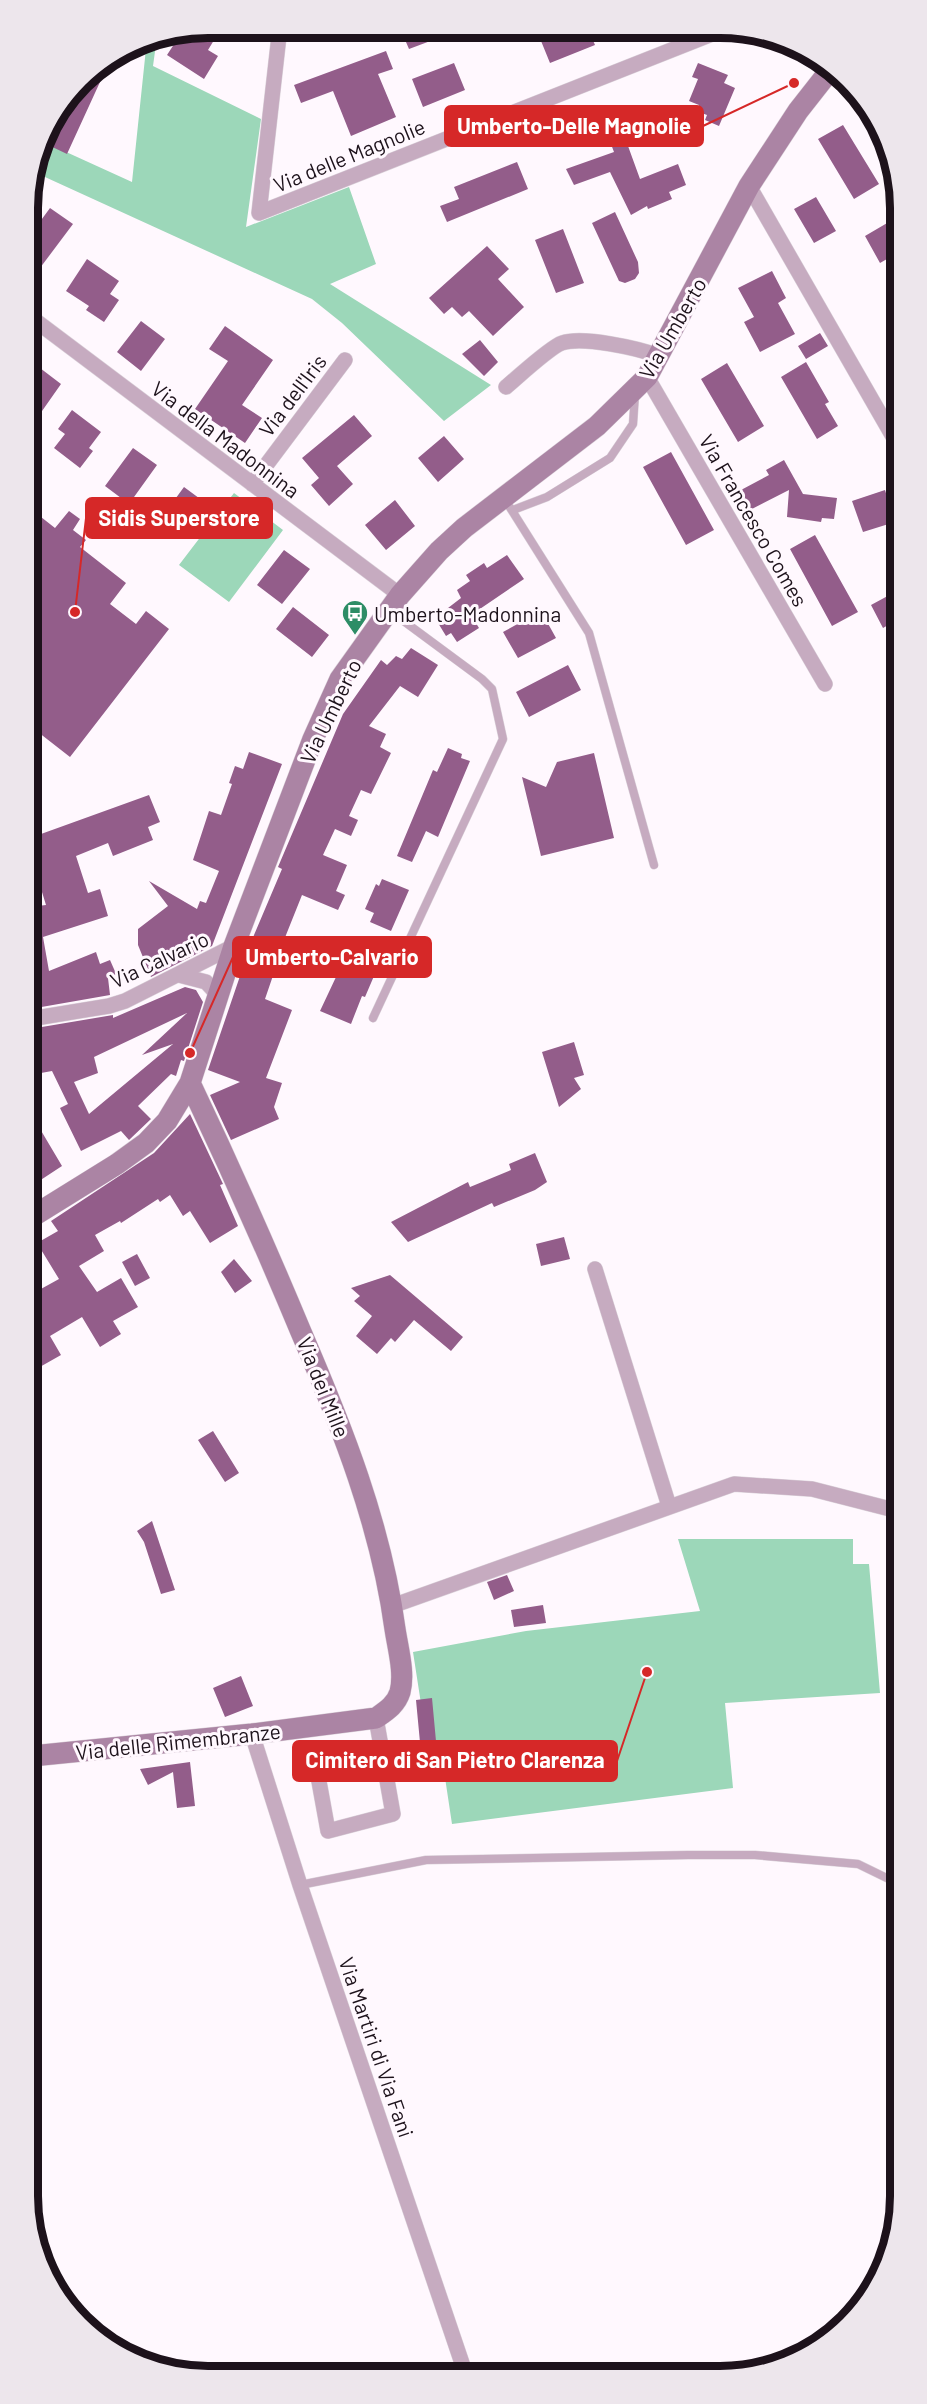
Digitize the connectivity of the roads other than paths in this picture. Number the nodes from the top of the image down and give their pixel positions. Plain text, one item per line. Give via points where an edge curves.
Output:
1 (279, 38) edge
2 (702, 38) edge
3 (826, 75) edge
4 (749, 186) junction
5 (38, 329) edge
6 (659, 356) junction
7 (345, 360) dead end
8 (641, 384) junction
9 (506, 387) dead end
10 (890, 431) edge
11 (252, 484) junction
12 (508, 503) junction
13 (394, 603) junction
14 (825, 684) dead end
15 (654, 865) dead end
16 (234, 946) junction
17 (179, 975) junction
18 (219, 995) junction
19 (38, 1018) edge
20 (373, 1018) dead end
21 (190, 1083) junction
22 (38, 1213) edge
23 (596, 1269) dead end
24 (669, 1506) junction
25 (889, 1509) edge
26 (392, 1606) junction
27 (384, 1712) junction
28 (252, 1734) junction
29 (38, 1755) edge
30 (384, 1761) junction
31 (889, 1879) edge
32 (300, 1885) junction
33 (463, 2366) edge

1 - 2 street, Via delle Magnolie via 259,213
3 - 4 main road, Via Umberto
4 - 6 main road, Via Umberto
4 - 10 street
5 - 11 street, Via della Madonnina
6 - 8 main road, Via Umberto
6 - 9 street via 599,342 561,343
7 - 11 street, Via dell'Iris
8 - 12 main road, Via Umberto
8 - 12 lane via 633,424 610,458 547,497
8 - 14 street, Via Francesco Comes
11 - 13 street, Via della Madonnina
12 - 13 main road, Via Umberto via 439,551
12 - 15 lane via 590,633
13 - 16 main road, Via Umberto via 340,679
13 - 20 lane via 492,689 503,739
16 - 17 street, Via Calvario
16 - 18 main road, Via Umberto
17 - 18 street via 206,982
17 - 19 street, Via Calvario via 110,1006
18 - 21 main road, Via Umberto
21 - 22 main road, Via Umberto via 167,1121 146,1143
21 - 26 main road, Via dei Mille via 325,1387 374,1525
23 - 24 street
24 - 25 street via 734,1484 812,1489
24 - 26 street
26 - 27 main road, Via dei Mille via 402,1678 399,1694
27 - 28 main road, Via delle Rimembranze
27 - 30 street
28 - 29 main road, Via delle Rimembranze
28 - 32 street, Via Martiri di Via Fani
30 - 30 street via 393,1814 328,1831 318,1776
31 - 32 lane via 858,1864 755,1855 688,1855 426,1860
32 - 33 street, Via Martiri di Via Fani

